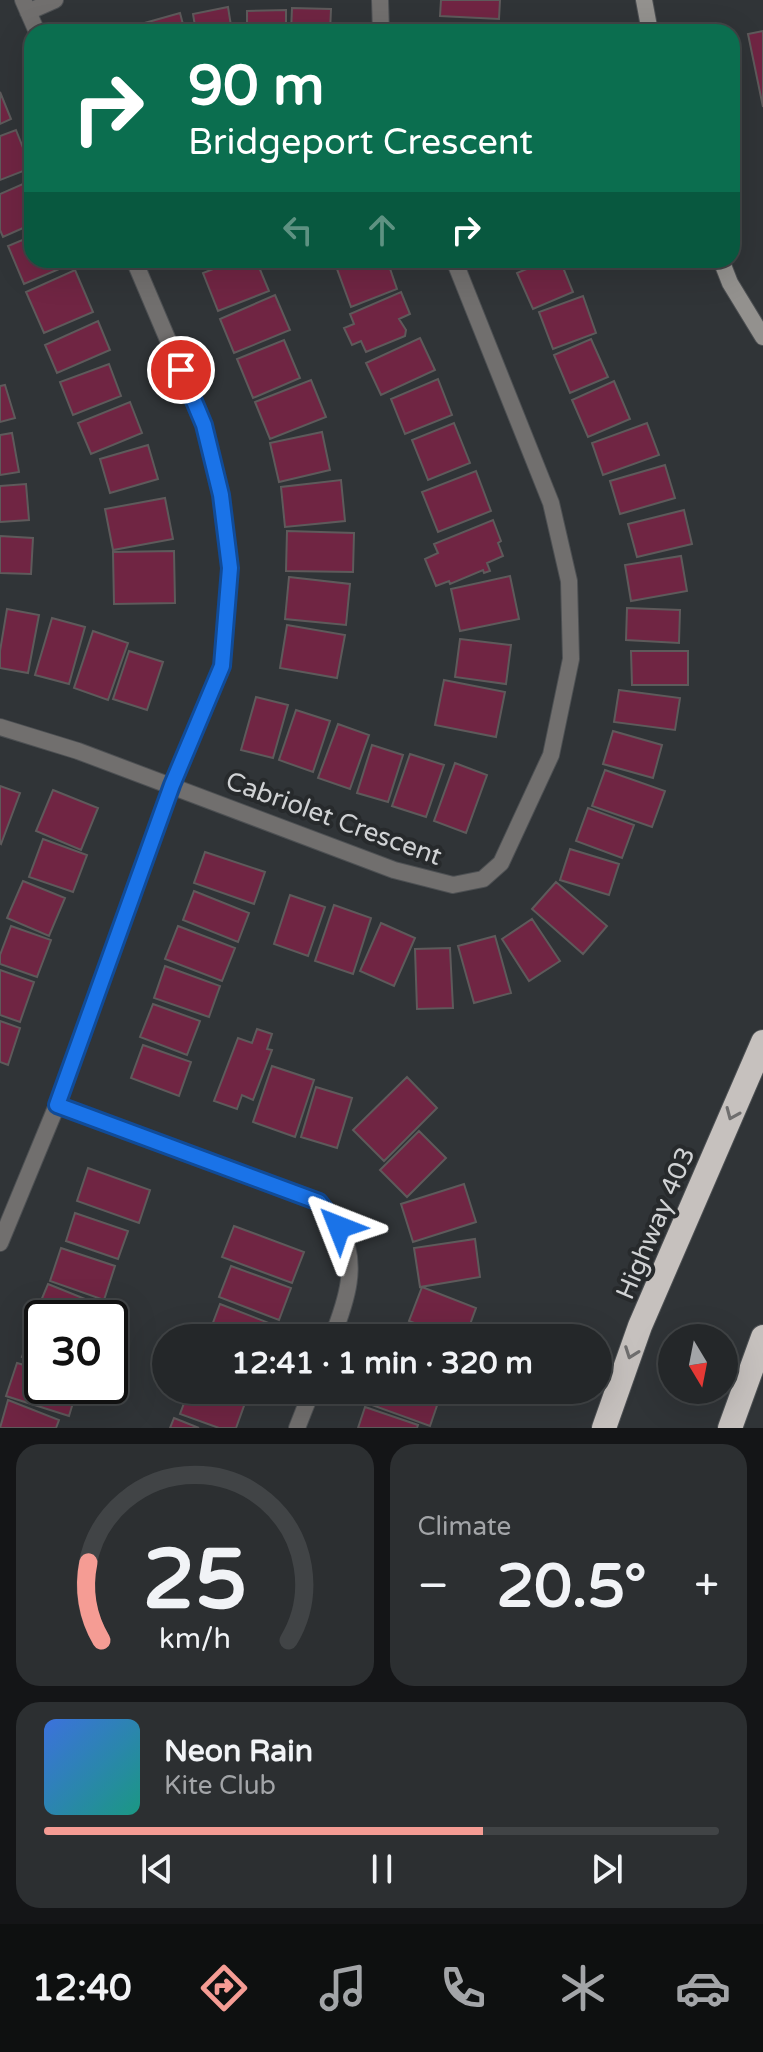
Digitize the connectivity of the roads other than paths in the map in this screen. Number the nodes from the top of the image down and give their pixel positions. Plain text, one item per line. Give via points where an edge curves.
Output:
1 (55, 0) edge
2 (380, 0) edge
3 (644, 0) edge
4 (26, 6) edge
5 (381, 24) edge
6 (648, 24) edge
7 (137, 268) edge
8 (457, 268) edge
9 (724, 268) edge
10 (763, 337) edge
11 (0, 727) edge
12 (172, 785) junction
13 (763, 1042) edge
14 (57, 1105) junction
15 (0, 1243) edge
16 (338, 1324) edge
17 (763, 1337) edge
18 (306, 1404) edge
19 (297, 1428) edge
20 (604, 1428) edge
21 (730, 1428) edge

1 - 4 street
2 - 5 street
3 - 6 main road
7 - 12 street via 204,425 221,495 230,568 222,666
8 - 12 street, Cabriolet Crescent via 551,503 569,581 571,659 551,755 501,863 483,879 453,885 394,870
9 - 10 main road
11 - 12 street, Cabriolet Crescent
12 - 14 street
13 -> 20 highway, Highway 403 via 640,1326
14 - 15 street
14 - 16 street via 319,1202 339,1227 350,1256 348,1299
17 - 21 highway
18 - 19 street

